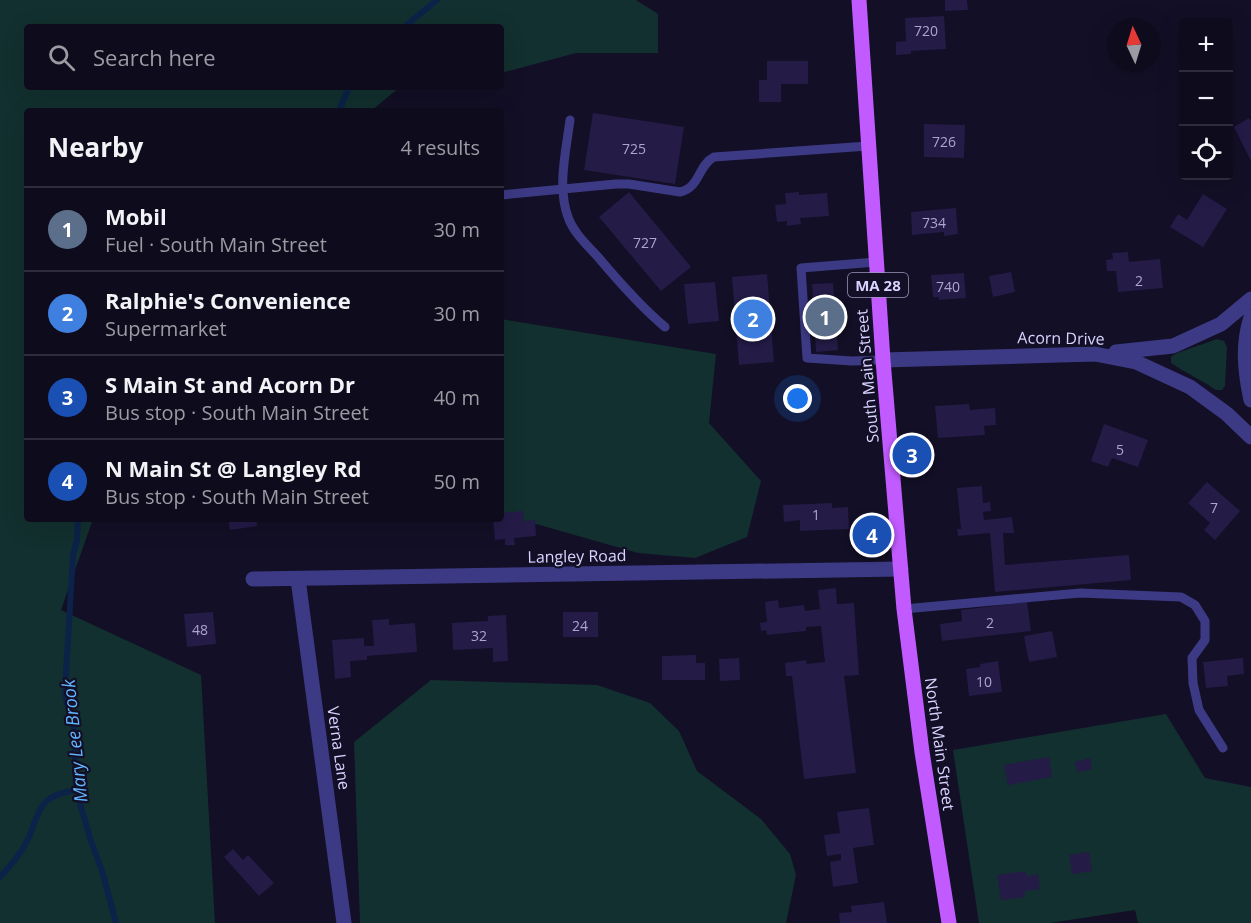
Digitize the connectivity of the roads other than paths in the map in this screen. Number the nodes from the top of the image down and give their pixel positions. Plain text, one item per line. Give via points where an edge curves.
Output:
1 (859, 0) edge
2 (570, 120) dead end
3 (868, 146) junction
4 (564, 189) junction
5 (504, 195) edge
6 (876, 262) junction
7 (1251, 299) edge
8 (1251, 317) edge
9 (665, 327) dead end
10 (1095, 354) junction
11 (883, 360) junction
12 (1251, 400) edge
13 (1251, 437) edge
14 (901, 569) junction
15 (253, 579) dead end
16 (298, 579) junction
17 (904, 609) junction
18 (1222, 748) dead end
19 (344, 923) edge
20 (949, 923) edge

1 - 3 main road, South Main Street / MA 28
2 - 4 lane
3 - 4 lane via 714,157 706,161 694,184 680,192 629,184
3 - 6 main road, South Main Street / MA 28
4 - 5 lane
4 - 9 lane via 568,219 578,234 642,308
6 - 11 main road, South Main Street / MA 28
6 - 11 lane via 801,268 807,358
7 - 10 street via 1221,324 1173,346
8 - 12 street via 1246,331 1244,370
10 - 11 street, Acorn Drive
10 - 13 street, Acorn Drive via 1136,362 1190,387
11 - 14 main road, South Main Street / MA 28
14 - 16 street, Langley Road
14 - 17 main road, North Main Street / MA 28
15 - 16 street, Langley Road
16 - 19 street, Verna Lane
17 - 18 lane via 1080,593 1181,597 1195,604 1205,621 1206,640 1192,658 1193,683 1199,710
17 - 20 main road, North Main Street / MA 28

